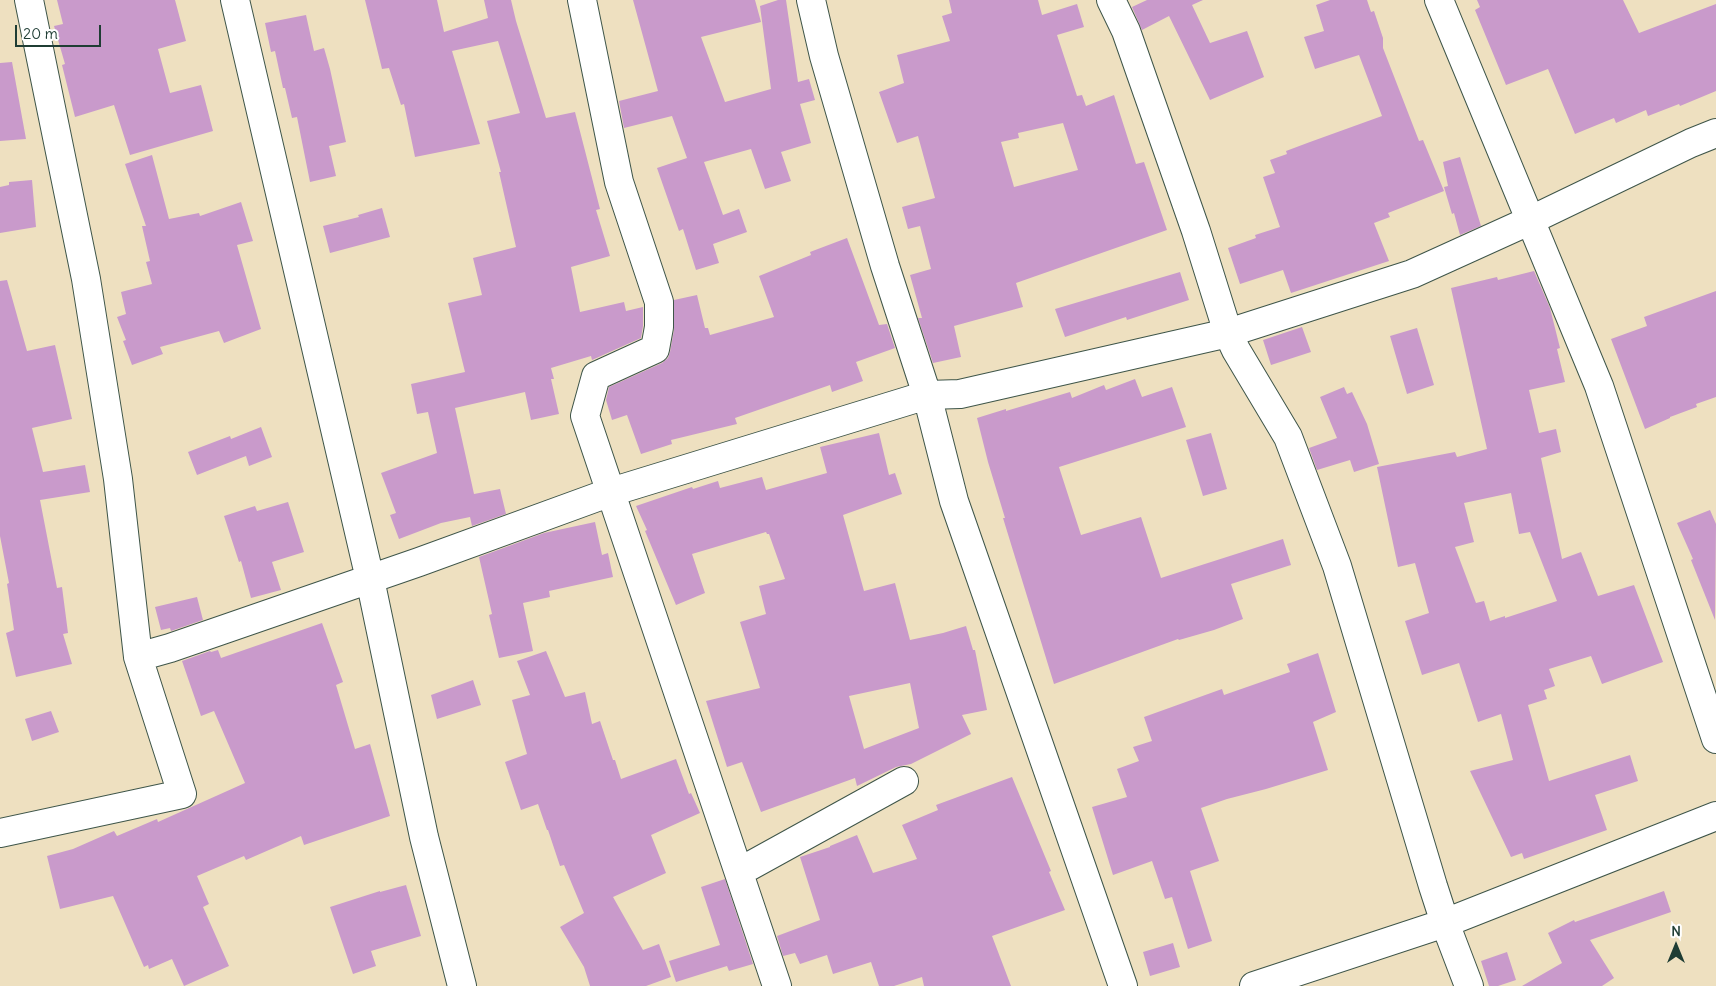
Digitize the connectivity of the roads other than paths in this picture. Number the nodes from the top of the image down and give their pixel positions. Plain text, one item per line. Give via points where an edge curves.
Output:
1 (29, 0) edge
2 (235, 0) edge
3 (582, 0) edge
4 (811, 0) edge
5 (1111, 0) edge
6 (1439, 0) edge
7 (1716, 133) edge
8 (1531, 220) junction
9 (1228, 333) junction
10 (927, 394) junction
11 (611, 492) junction
12 (370, 579) junction
13 (138, 657) junction
14 (1716, 739) edge
15 (904, 781) dead end
16 (1716, 816) edge
17 (0, 833) edge
18 (739, 872) junction
19 (1445, 923) junction
20 (462, 986) edge
21 (777, 986) edge
22 (1123, 986) edge
23 (1254, 986) edge
24 (1469, 986) edge

1 - 13 street via 86,280 118,480
2 - 12 street
3 - 11 street via 618,182 659,302 655,349 596,376 585,416
4 - 10 street via 885,266
5 - 9 street via 1126,31
6 - 8 street
7 - 8 street
8 - 9 street via 1412,274
8 - 14 street via 1599,386
9 - 10 street via 960,394
9 - 19 street via 1288,436 1337,566
10 - 11 street
10 - 22 street via 954,501
11 - 12 street
11 - 18 street
12 - 13 street
12 - 20 street via 424,837
13 - 17 street via 182,794
15 - 18 street
16 - 19 street
18 - 21 street
19 - 23 street
19 - 24 street

